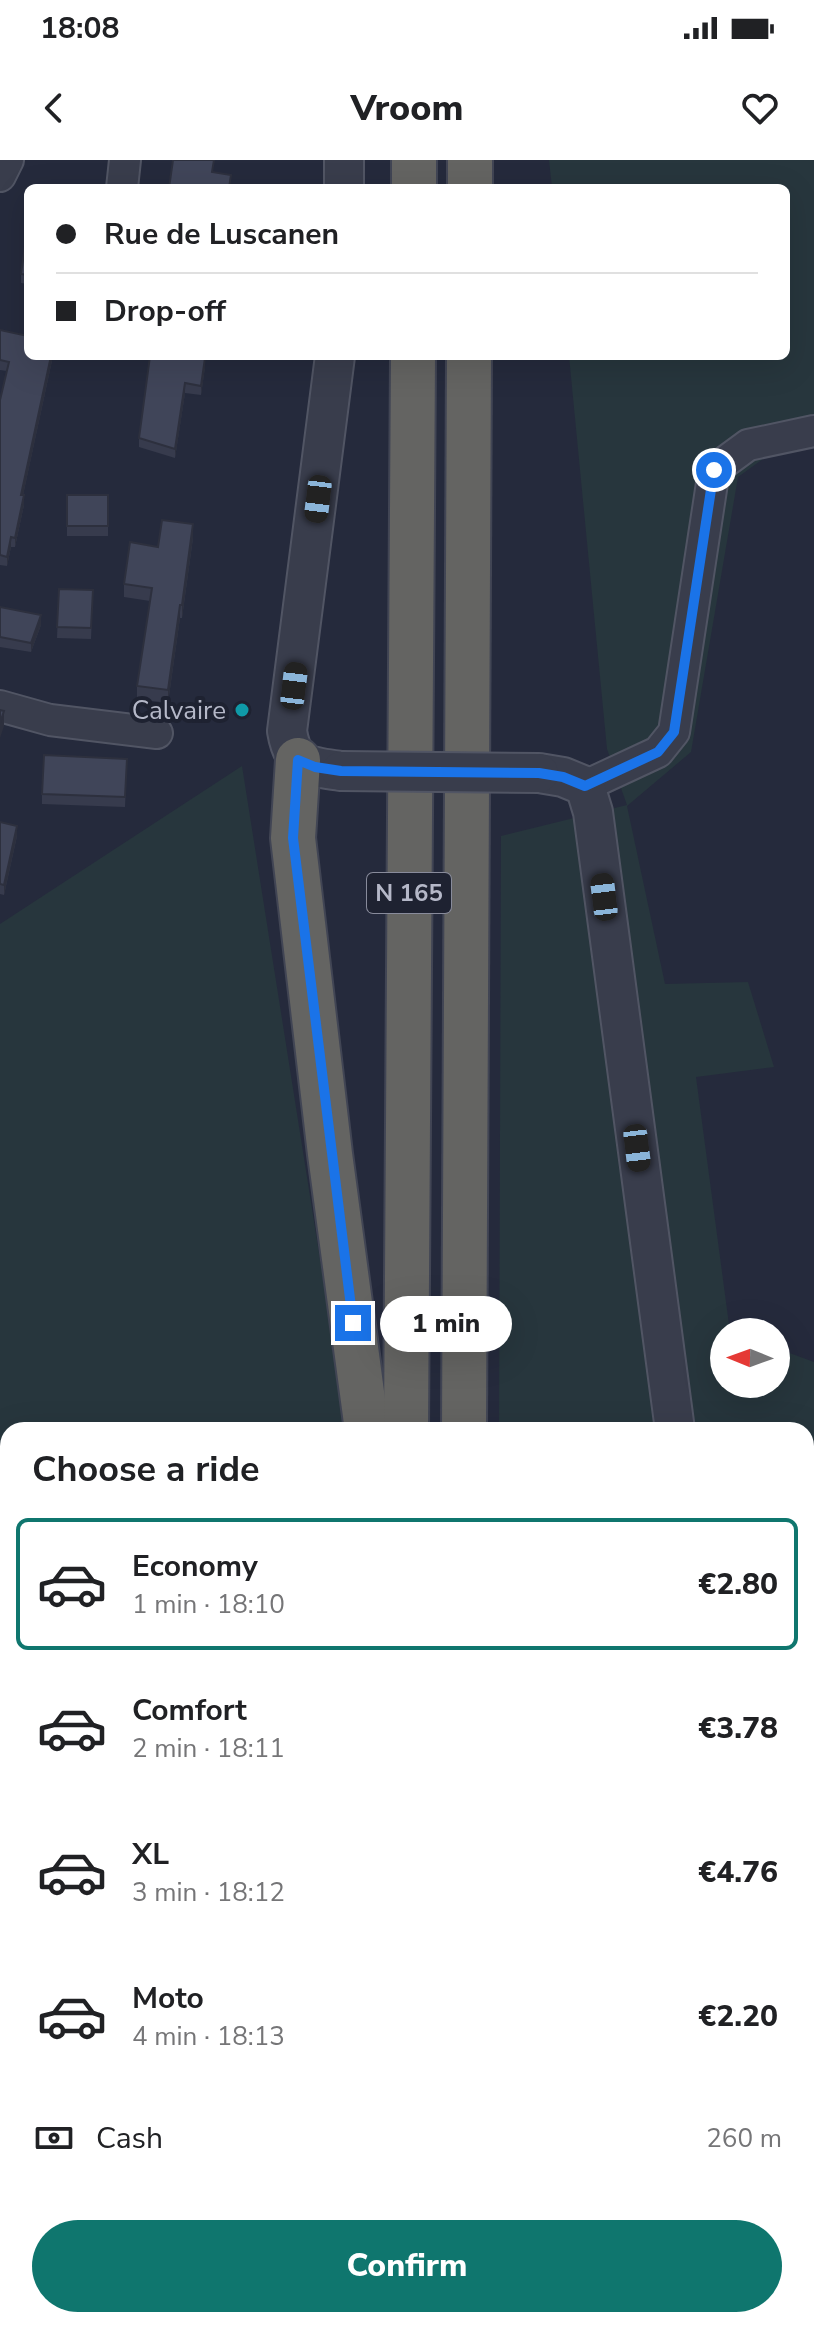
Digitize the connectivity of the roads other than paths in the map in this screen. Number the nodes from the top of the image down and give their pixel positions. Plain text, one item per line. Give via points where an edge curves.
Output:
1 (8, 160) edge
2 (125, 160) edge
3 (344, 160) edge
4 (414, 160) edge
5 (470, 160) edge
6 (0, 176) edge
7 (122, 184) edge
8 (344, 184) edge
9 (414, 184) edge
10 (470, 184) edge
11 (334, 360) edge
12 (413, 360) edge
13 (469, 360) edge
14 (814, 431) edge
15 (0, 706) edge
16 (157, 733) dead end
17 (298, 760) junction
18 (585, 786) junction
19 (366, 1422) edge
20 (406, 1422) edge
21 (464, 1422) edge
22 (674, 1422) edge

1 - 6 street
2 - 7 street
3 - 8 street
4 - 9 highway
5 - 10 highway
11 - 17 street via 287,731 289,749
12 - 20 highway, N 165
13 - 21 highway, N 165
14 - 18 street via 748,445 714,470 674,732 658,752
15 - 16 street via 50,720
17 - 18 street, bridge via 341,771 539,773
17 - 19 highway via 293,838
18 - 22 street via 593,812

